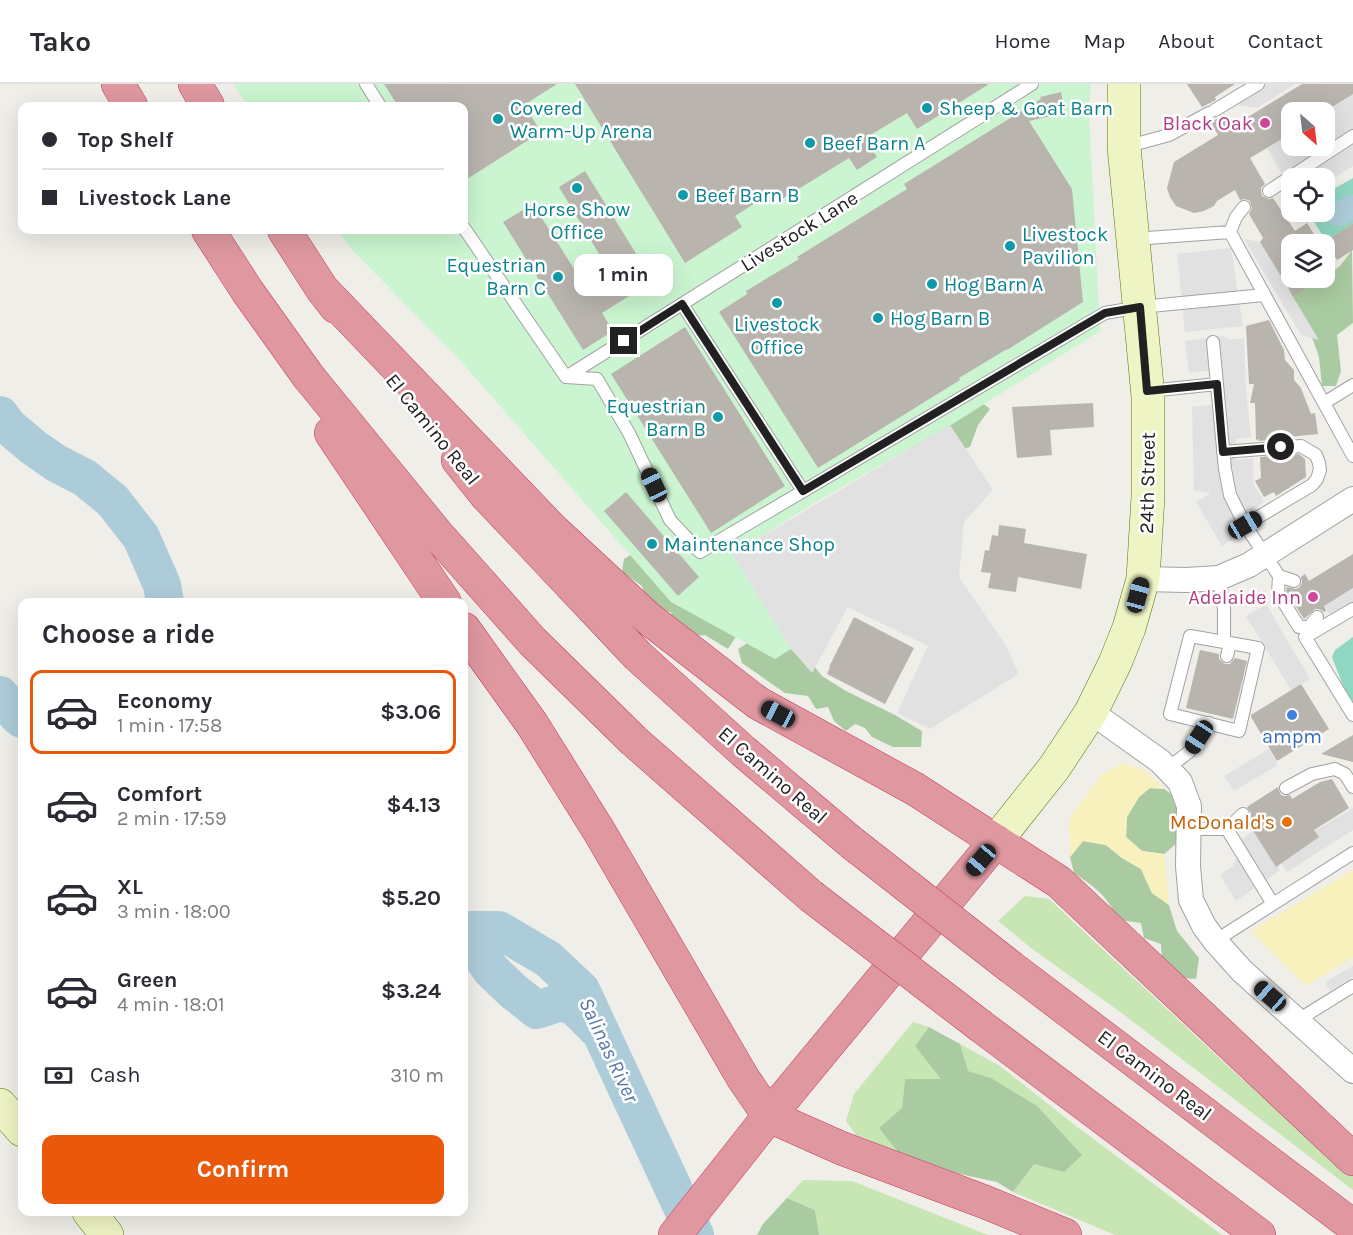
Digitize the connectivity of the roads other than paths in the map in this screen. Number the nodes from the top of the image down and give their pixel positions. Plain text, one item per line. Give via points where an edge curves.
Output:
1 (118, 84) edge
2 (195, 84) edge
3 (366, 84) edge
4 (1032, 84) edge
5 (1124, 84) edge
6 (1258, 84) edge
7 (129, 102) edge
8 (206, 102) edge
9 (377, 102) edge
10 (1353, 136) edge
11 (1124, 147) junction
12 (1269, 191) dead end
13 (1244, 207) dead end
14 (1230, 232) junction
15 (211, 234) edge
16 (287, 234) edge
17 (468, 234) edge
18 (1133, 239) junction
19 (322, 289) junction
20 (248, 292) junction
21 (1264, 295) junction
22 (682, 304) junction
23 (1140, 307) junction
24 (1213, 342) dead end
25 (566, 377) junction
26 (1217, 384) junction
27 (1353, 385) edge
28 (1147, 391) junction
29 (1324, 403) junction
30 (1223, 452) junction
31 (1353, 456) edge
32 (803, 491) junction
33 (1353, 499) edge
34 (1245, 525) junction
35 (1266, 554) junction
36 (1279, 576) junction
37 (1219, 578) junction
38 (1143, 579) junction
39 (1294, 581) dead end
40 (442, 598) edge
41 (1353, 609) edge
42 (1317, 617) dead end
43 (1310, 630) junction
44 (468, 635) edge
45 (1227, 643) junction
46 (1227, 656) dead end
47 (1091, 712) junction
48 (1353, 715) edge
49 (1211, 720) junction
50 (1167, 769) junction
51 (1353, 787) edge
52 (1286, 788) dead end
53 (1243, 814) dead end
54 (1189, 829) junction
55 (1227, 829) junction
56 (996, 841) junction
57 (1353, 853) edge
58 (1273, 904) junction
59 (1215, 941) junction
60 (1353, 986) edge
61 (1298, 1020) junction
62 (1353, 1071) edge
63 (0, 1105) edge
64 (769, 1116) junction
65 (18, 1125) edge
66 (1353, 1159) edge
67 (91, 1216) edge
68 (1353, 1226) edge
69 (107, 1235) edge
70 (675, 1235) edge
71 (1065, 1235) edge
72 (1259, 1235) edge

1 - 7 highway
2 - 8 highway
3 - 9 lane
4 - 22 lane, Livestock Lane
5 - 11 main road, 24th Street
6 - 11 lane via 1169,135
10 - 12 lane
11 - 18 main road, 24th Street
13 - 14 lane
14 - 18 lane
14 - 21 lane
15 - 20 highway
16 - 19 highway, El Camino Real
17 - 25 lane
18 - 23 main road, 24th Street
19 - 56 highway via 552,529 648,618 758,703 915,789
19 - 68 highway, El Camino Real, bridge via 486,494 638,656 852,843
20 - 40 highway via 330,432
20 - 72 highway, bridge via 308,376 437,534 532,641 634,741 811,896
21 - 23 lane
21 - 29 lane
22 - 25 lane, Livestock Lane
22 - 32 lane
23 - 28 main road, 24th Street
23 - 32 lane via 1105,313
24 - 26 lane
25 - 32 lane via 597,379 629,433 670,520 700,552
26 - 28 lane
26 - 30 lane
27 - 29 lane
28 - 38 main road, 24th Street via 1148,497
29 - 31 lane
30 - 34 lane via 1230,495
30 - 34 lane via 1301,446 1316,455 1319,463 1320,470 1312,485
33 - 35 street
34 - 35 lane
35 - 36 lane
35 - 37 street
36 - 39 lane
36 - 43 lane via 1278,593 1299,627
37 - 38 street
37 - 45 lane
38 - 47 main road, 24th Street via 1129,628
41 - 43 lane
42 - 43 lane
43 - 48 lane via 1305,637
44 - 64 highway via 532,724 599,831
45 - 46 lane
45 - 49 lane via 1258,648 1239,731
45 - 49 lane via 1190,636 1170,714
47 - 50 street
47 - 56 main road, 24th Street via 1054,768
49 - 50 lane via 1190,751
50 - 54 street via 1180,782 1189,806
51 - 52 lane via 1345,774 1335,769 1312,774
53 - 55 lane
54 - 55 lane
54 - 59 street via 1191,900
55 - 58 lane
56 - 64 highway
56 - 66 highway via 1059,882
57 - 58 lane
58 - 59 lane
59 - 61 street via 1242,971
60 - 61 lane
61 - 62 street
63 - 65 main road
64 - 70 highway
64 - 71 highway
67 - 69 main road

